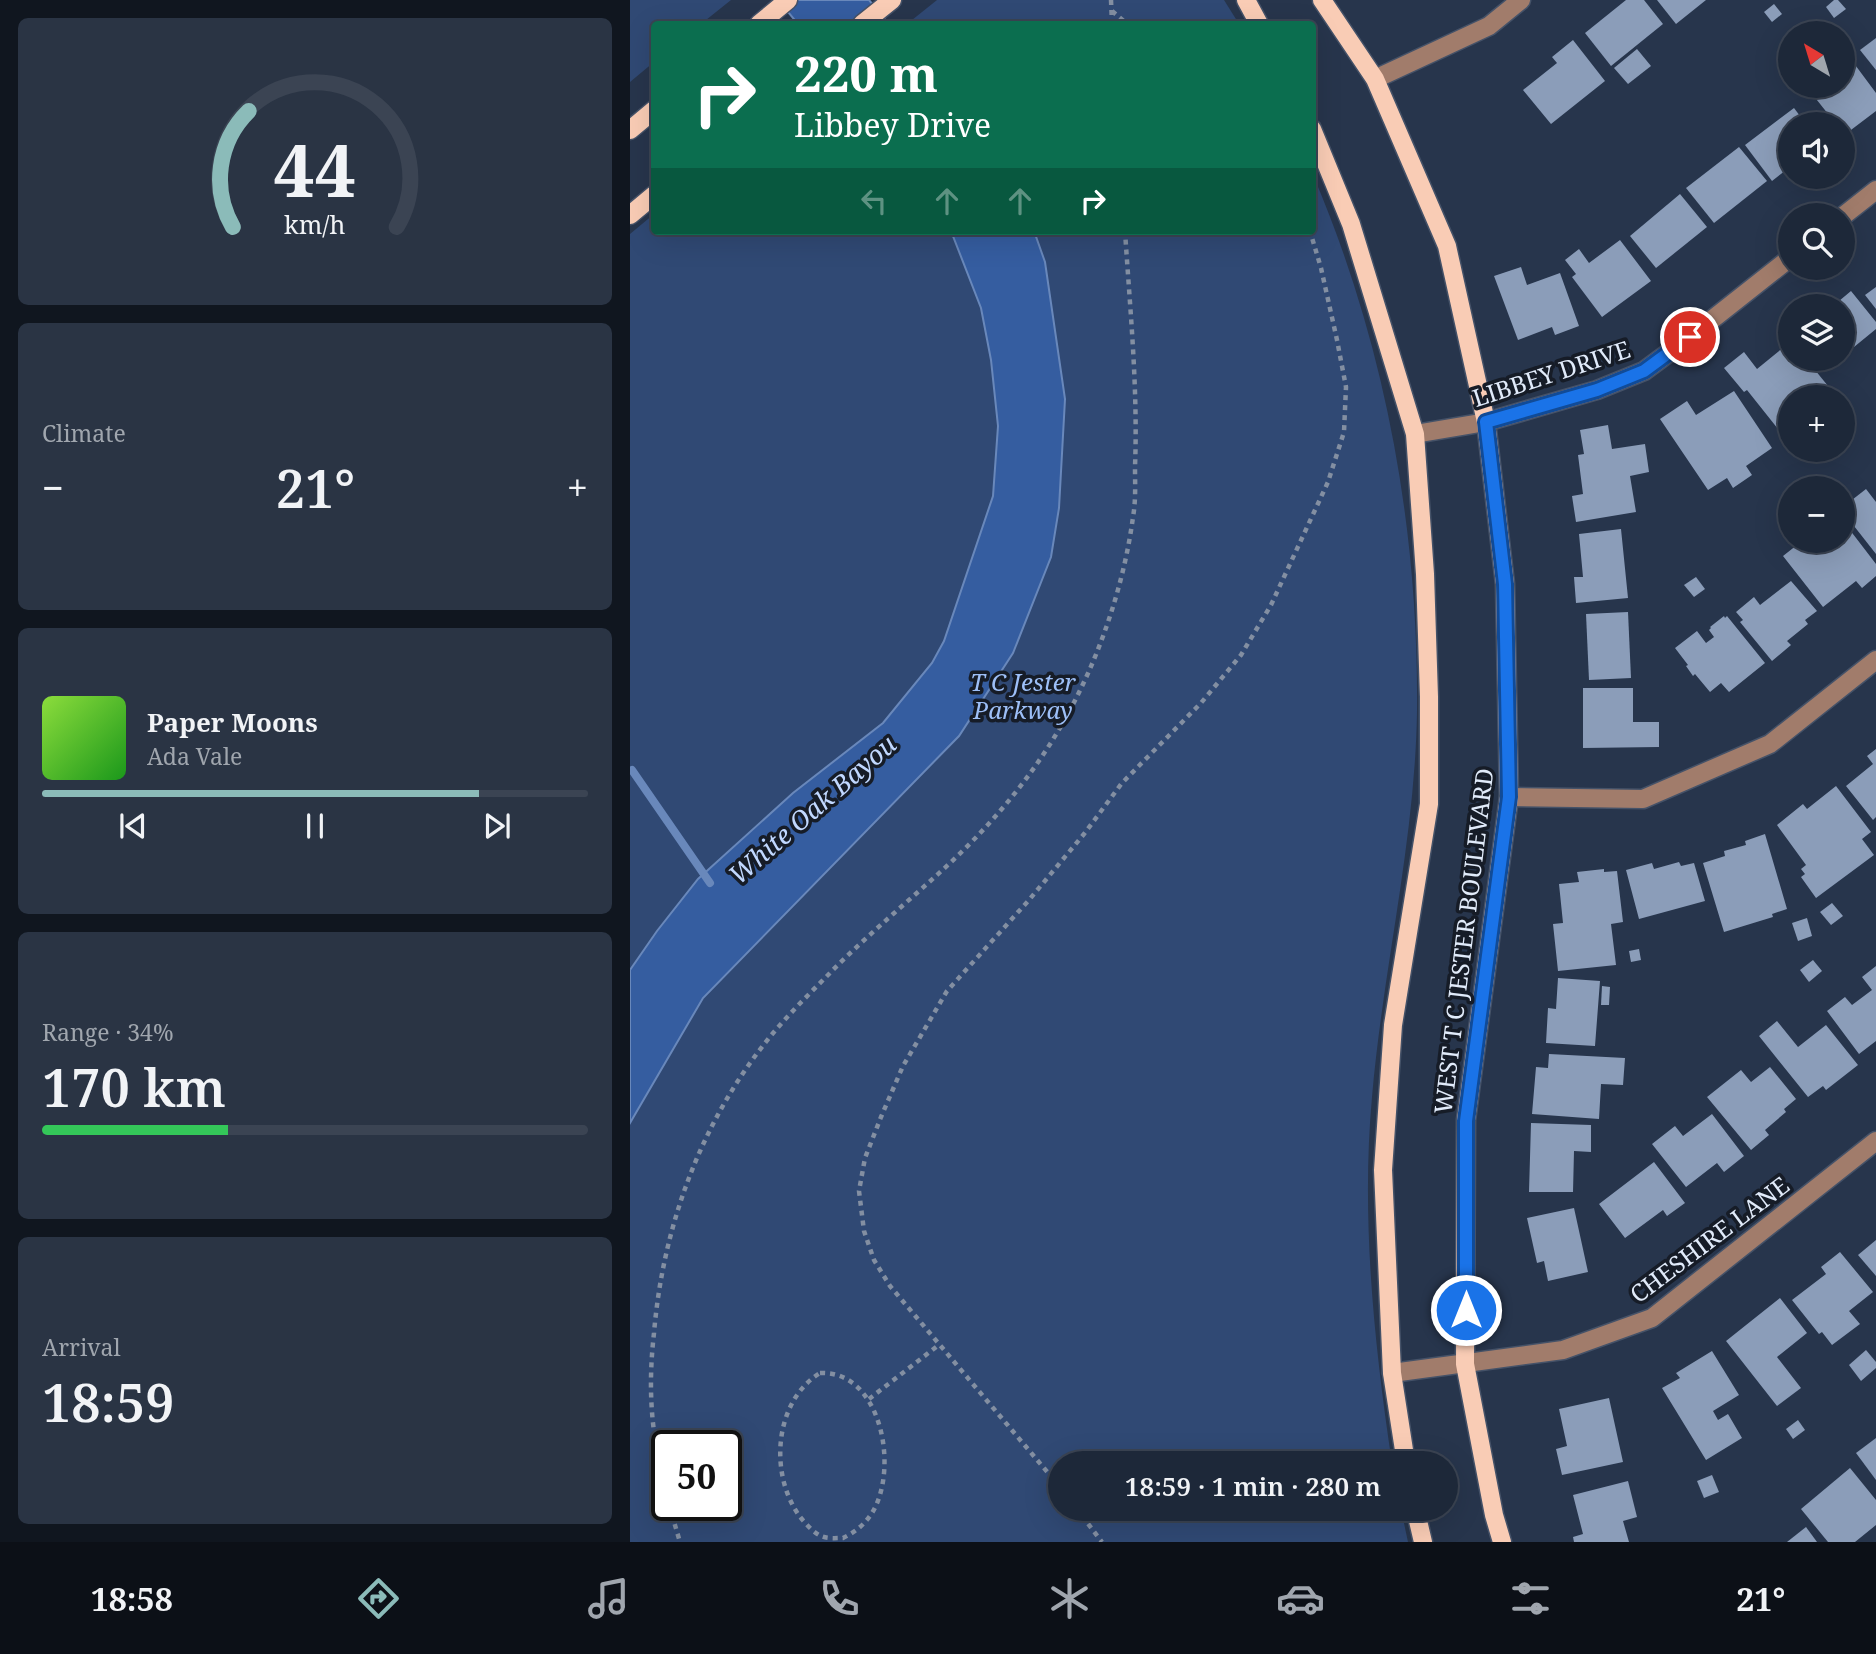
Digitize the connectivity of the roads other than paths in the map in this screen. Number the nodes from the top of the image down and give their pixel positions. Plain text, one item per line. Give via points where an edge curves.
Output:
1 (788, 0) edge
2 (892, 0) edge
3 (1245, 0) edge
4 (1322, 0) edge
5 (1521, 0) edge
6 (763, 21) edge
7 (866, 21) edge
8 (1257, 21) edge
9 (1375, 79) junction
10 (651, 113) edge
11 (630, 131) edge
12 (1316, 140) edge
13 (1876, 190) edge
14 (651, 198) edge
15 (1855, 207) edge
16 (630, 215) edge
17 (1778, 267) edge
18 (1486, 422) junction
19 (1415, 435) junction
20 (1876, 660) edge
21 (1509, 797) junction
22 (1876, 1140) edge
23 (1465, 1364) junction
24 (1392, 1373) junction
25 (1404, 1451) edge
26 (1418, 1521) edge
27 (1423, 1542) edge
28 (1502, 1542) edge

1 - 6 main road
2 - 7 main road
3 - 8 main road
4 - 9 main road, WEST T C JESTER BOULEVARD
5 - 9 street via 1489,26
9 - 18 main road, WEST T C JESTER BOULEVARD via 1447,246
10 - 11 main road
12 - 19 main road, WEST T C JESTER BOULEVARD via 1351,224
13 - 15 street
14 - 16 main road
17 - 18 street, LIBBEY DRIVE via 1644,371 1597,390
18 - 19 street, LIBBEY DRIVE
18 - 21 main road, WEST T C JESTER BOULEVARD via 1505,584
19 - 24 main road, WEST T C JESTER BOULEVARD via 1425,588 1429,804 1392,1025 1383,1170
20 - 21 street via 1770,744 1643,799
21 - 23 main road, WEST T C JESTER BOULEVARD via 1466,1121
22 - 23 street, CHESHIRE LANE via 1652,1318 1563,1350
23 - 24 street, CHESHIRE LANE
23 - 28 main road, WEST T C JESTER BOULEVARD
24 - 25 main road, WEST T C JESTER BOULEVARD
26 - 27 main road

